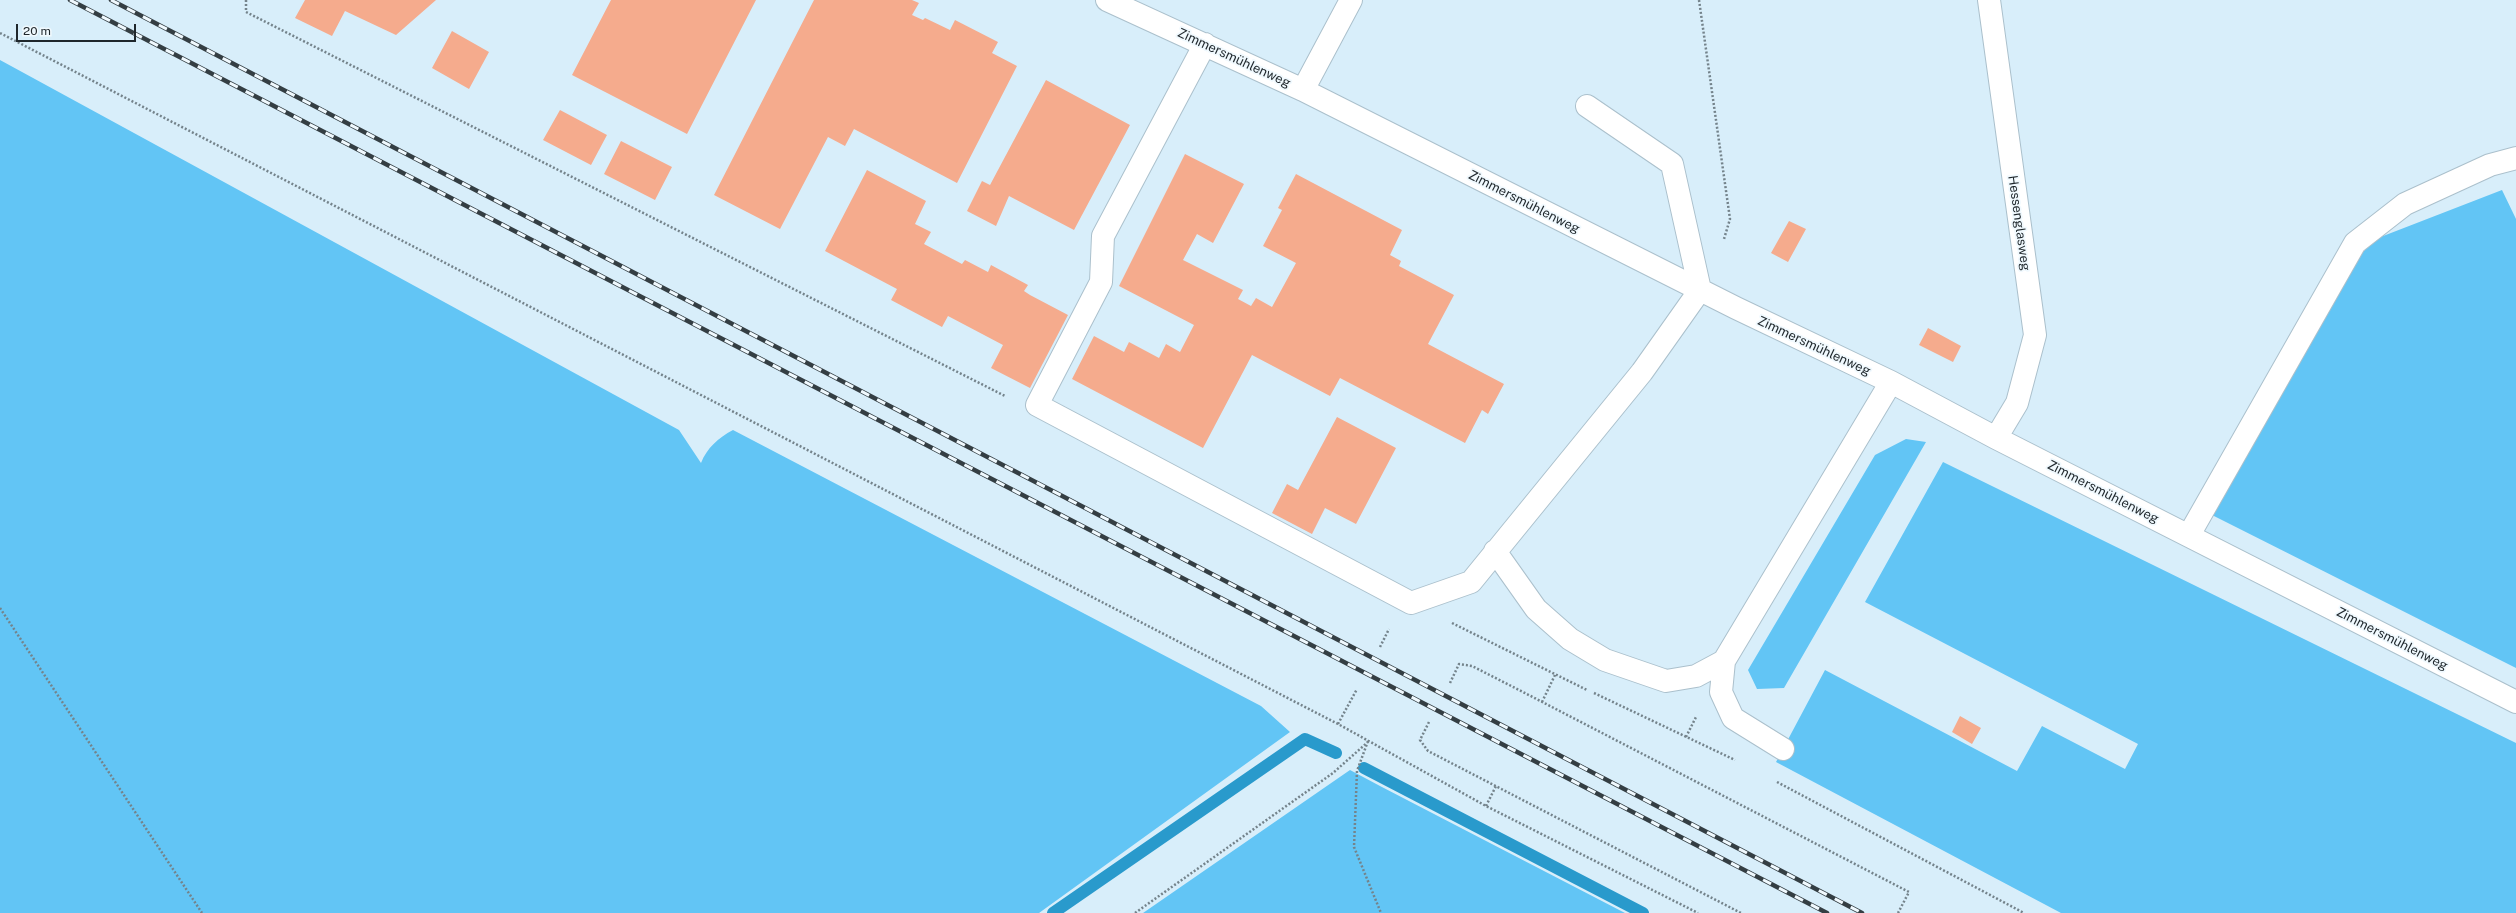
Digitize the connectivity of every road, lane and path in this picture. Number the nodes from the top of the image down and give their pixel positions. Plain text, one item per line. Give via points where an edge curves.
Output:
1 (246, 0) edge
2 (1107, 0) edge
3 (1351, 0) edge
4 (1699, 0) edge
5 (1989, 0) edge
6 (0, 33) edge
7 (1205, 44) junction
8 (1303, 90) junction
9 (1587, 106) dead end
10 (2516, 158) edge
11 (1724, 240) dead end
12 (1700, 290) junction
13 (1891, 382) junction
14 (1037, 405) junction
15 (1996, 438) junction
16 (2189, 535) junction
17 (1495, 552) junction
18 (1411, 603) junction
19 (0, 608) edge
20 (1391, 626) dead end
21 (1380, 647) dead end
22 (1724, 661) junction
23 (1555, 675) junction
24 (1450, 683) dead end
25 (1356, 689) dead end
26 (1542, 702) junction
27 (2516, 702) edge
28 (1430, 722) dead end
29 (1338, 724) junction
30 (1368, 741) junction
31 (1783, 749) dead end
32 (1740, 762) dead end
33 (1774, 781) dead end
34 (1496, 786) junction
35 (1486, 806) junction
36 (202, 913) edge
37 (1135, 913) edge
38 (1381, 913) edge
39 (1698, 913) edge
40 (1741, 913) edge
41 (1898, 913) edge
42 (2024, 913) edge

1 - 14 path via 246,12 1026,406
2 - 7 street, Zimmersmühlenweg
3 - 8 street
4 - 11 path via 1730,219
5 - 15 street, Hessenglasweg via 2035,335 2017,403
6 - 29 path
7 - 8 street, Zimmersmühlenweg
7 - 14 street via 1104,236 1101,282
8 - 12 street, Zimmersmühlenweg
9 - 12 street via 1672,164
10 - 16 street via 2490,165 2406,204 2355,243
12 - 13 street, Zimmersmühlenweg
12 - 17 street via 1642,372
13 - 15 street, Zimmersmühlenweg
13 - 22 street
14 - 18 street
15 - 16 street, Zimmersmühlenweg
16 - 27 street, Zimmersmühlenweg
17 - 18 street via 1471,582
17 - 22 street via 1536,609 1570,639 1606,660 1666,680 1696,676
18 - 23 path
19 - 36 path
20 - 21 path
22 - 31 street via 1721,692 1733,718
23 - 26 path
23 - 32 path
24 - 26 path via 1459,664 1472,666
25 - 29 path
26 - 41 path via 1909,892
28 - 34 path via 1420,740 1428,751
29 - 30 path
30 - 35 path
30 - 37 path via 1333,773
30 - 38 path via 1357,771 1354,847
33 - 42 path
34 - 35 path
34 - 40 path
35 - 39 path

